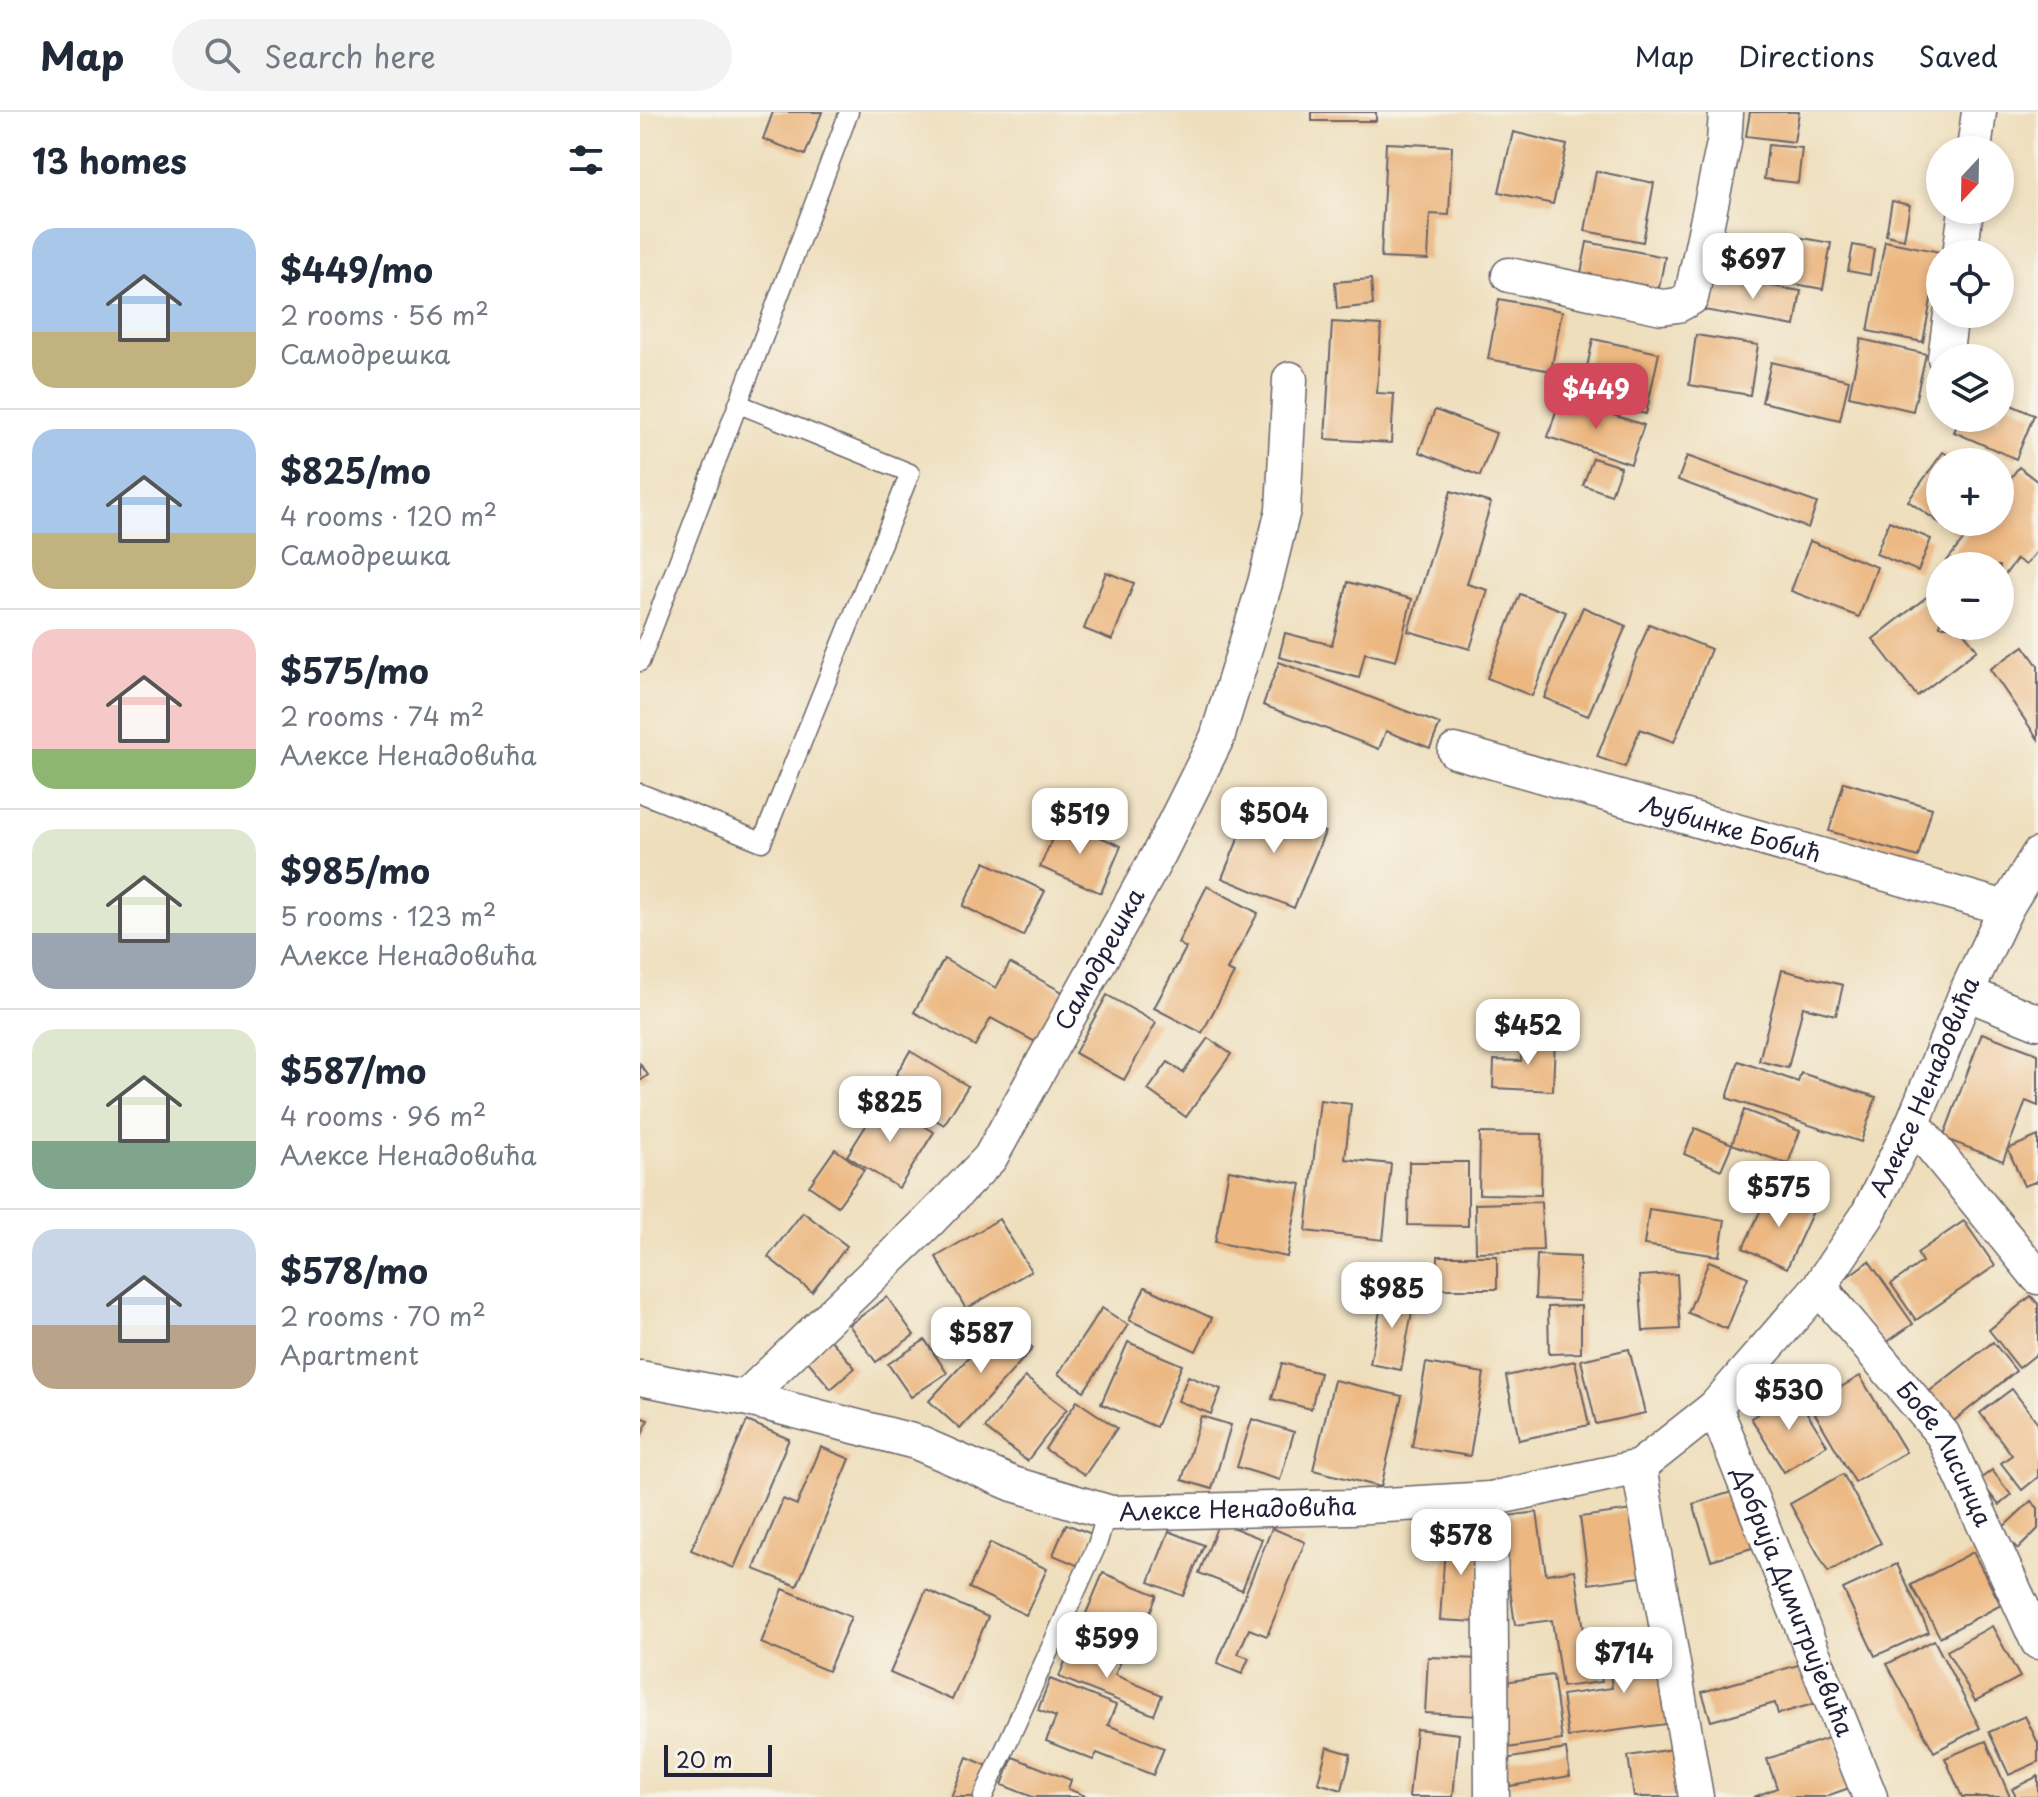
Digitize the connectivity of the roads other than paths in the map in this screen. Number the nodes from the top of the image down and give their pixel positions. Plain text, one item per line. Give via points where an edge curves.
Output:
1 (849, 112) edge
2 (1979, 112) edge
3 (1725, 128) edge
4 (1976, 136) edge
5 (1509, 275) dead end
6 (1290, 379) dead end
7 (739, 404) junction
8 (640, 662) edge
9 (1455, 751) dead end
10 (640, 793) edge
11 (2038, 855) edge
12 (2006, 908) junction
13 (1966, 993) junction
14 (2038, 1022) edge
15 (1913, 1123) junction
16 (2038, 1277) edge
17 (1819, 1287) junction
18 (640, 1378) edge
19 (745, 1398) junction
20 (1715, 1407) junction
21 (1639, 1467) junction
22 (1490, 1499) junction
23 (1107, 1512) junction
24 (2038, 1642) edge
25 (983, 1797) edge
26 (1492, 1797) edge
27 (1696, 1797) edge
28 (1870, 1797) edge

1 - 7 lane
2 - 4 street
3 - 5 street via 1691,298 1662,307
6 - 19 street, Самодрешка via 1283,510 1265,583 1217,738 1160,852 990,1158
7 - 8 lane
7 - 10 lane via 910,473 762,842
9 - 12 street, Љубинке Бобић
11 - 12 street, Алексе Ненадовића
12 - 13 street, Алексе Ненадовића
13 - 14 street
13 - 15 street, Алексе Ненадовића
15 - 16 street
15 - 17 street, Алексе Ненадовића via 1867,1216
17 - 20 street, Алексе Ненадовића
17 - 24 street, Бобе Лисинца via 1943,1435
18 - 19 street, Алексе Ненадовића
19 - 23 street, Алексе Ненадовића via 916,1442 1013,1484
20 - 21 street, Алексе Ненадовића
20 - 28 street, Добрија Димитријевића
21 - 22 street, Алексе Ненадовића
21 - 27 street
22 - 23 street, Алексе Ненадовића
22 - 26 street
23 - 25 lane

